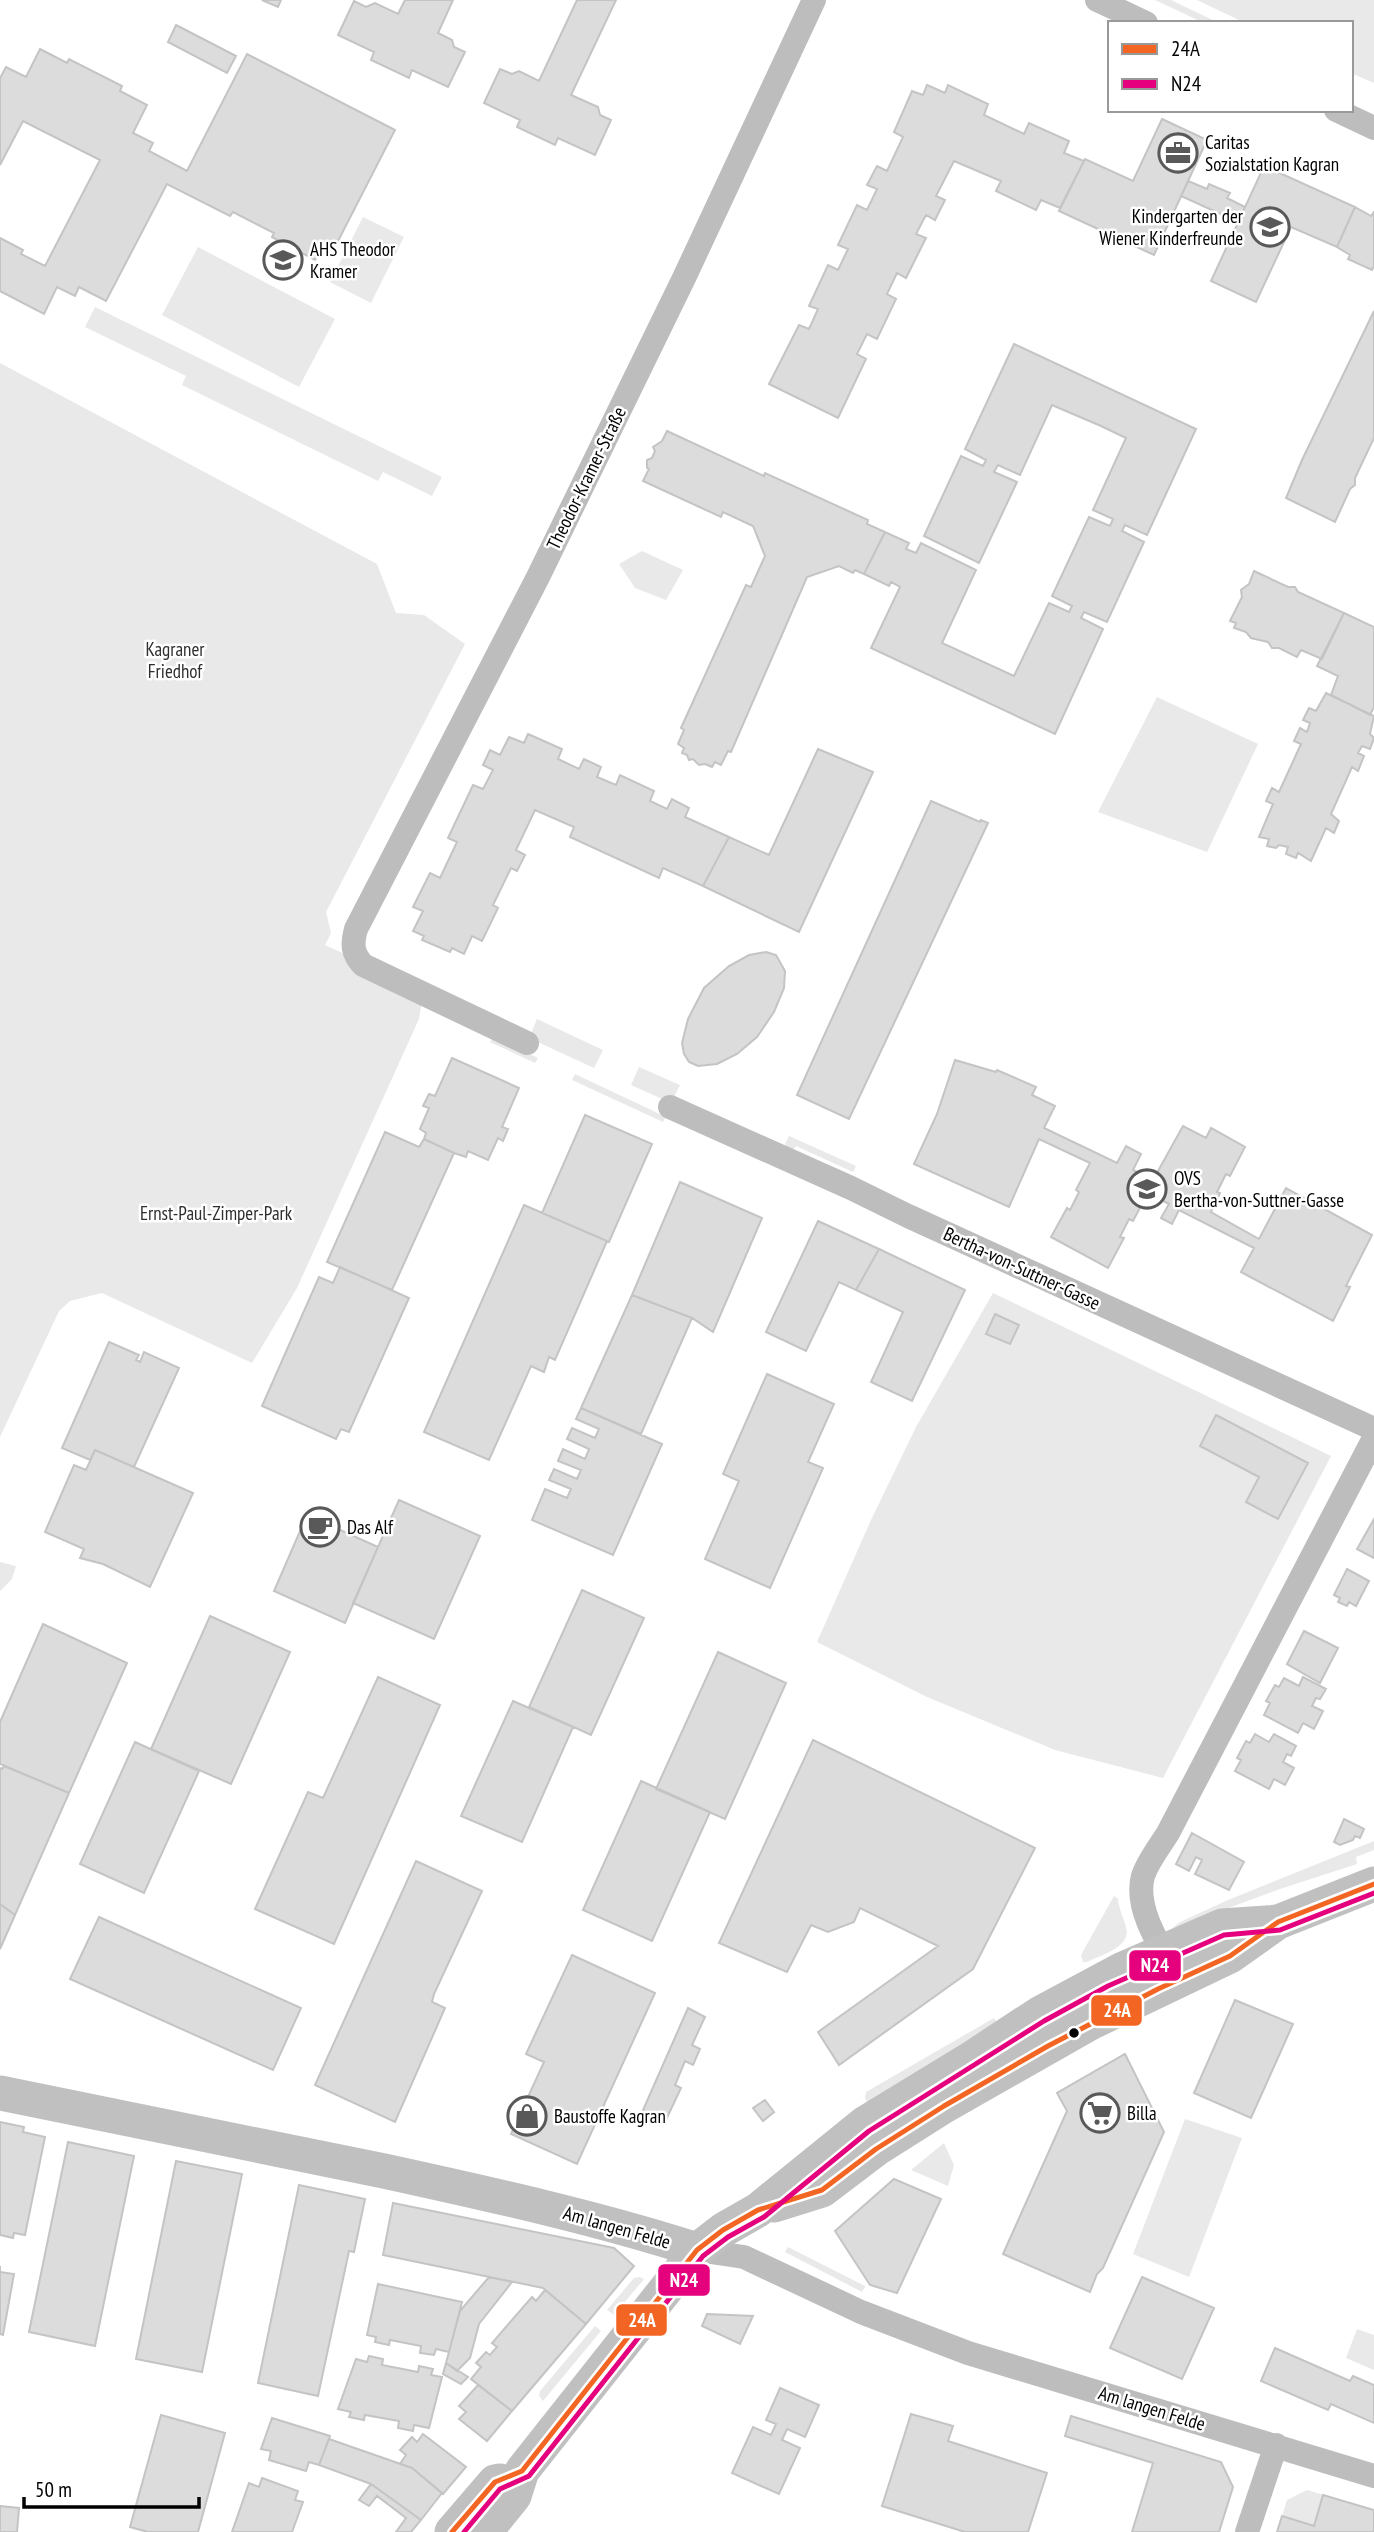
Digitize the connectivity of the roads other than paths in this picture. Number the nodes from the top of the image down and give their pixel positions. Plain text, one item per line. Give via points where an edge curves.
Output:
1 (814, 0) edge
2 (1097, 0) edge
3 (1142, 21) edge
4 (1340, 112) edge
5 (1374, 128) edge
6 (527, 1043) dead end
7 (670, 1107) dead end
8 (1374, 1429) edge
9 (1374, 1438) edge
10 (1374, 1884) edge
11 (1172, 1965) junction
12 (0, 2093) edge
13 (697, 2250) junction
14 (1276, 2445) junction
15 (522, 2471) junction
16 (1374, 2476) edge
17 (452, 2532) edge
18 (485, 2532) edge
19 (1247, 2532) edge

1 - 6 street, Theodor-Kramer-Straße via 538,577 352,942 363,965
2 - 3 street
4 - 5 street
7 - 8 street, Bertha-von-Suttner-Gasse
9 - 11 street via 1146,1868 1142,1899
10 - 11 main road via 1278,1922 1222,1926
11 - 13 main road via 1104,1979 1039,2014 863,2124 758,2210
12 - 13 main road, Am langen Felde via 486,2193
13 - 14 street, Am langen Felde via 744,2257 861,2312 968,2353
13 - 15 main road
14 - 16 street, Am langen Felde
14 - 19 street
15 - 17 main road via 495,2482
15 - 18 main road via 514,2496

